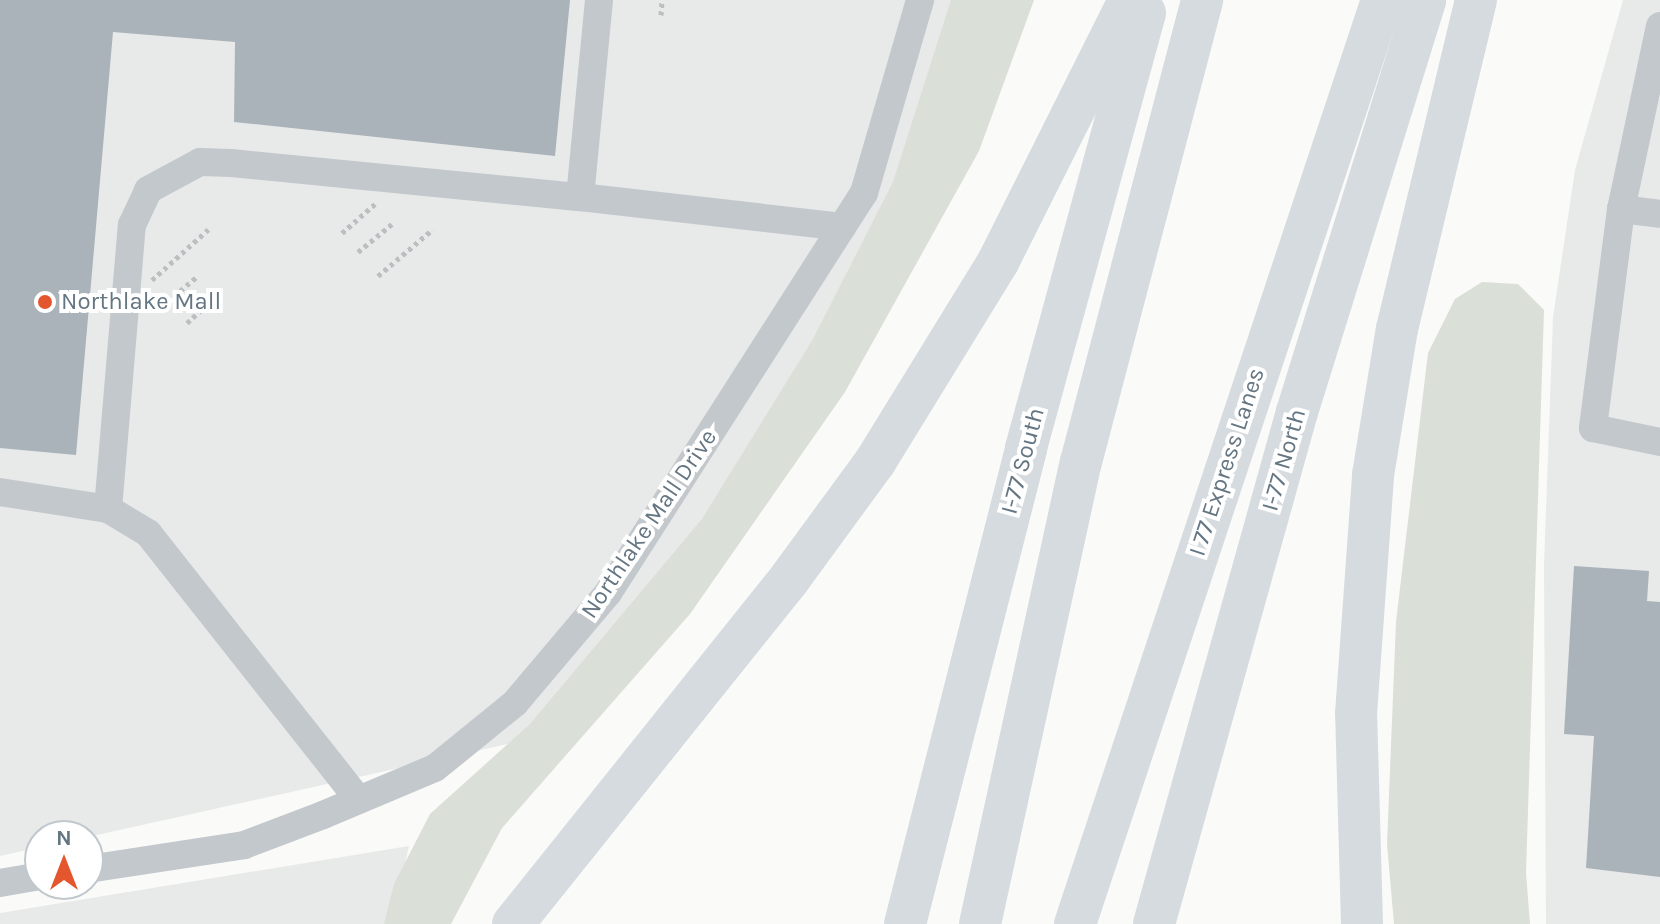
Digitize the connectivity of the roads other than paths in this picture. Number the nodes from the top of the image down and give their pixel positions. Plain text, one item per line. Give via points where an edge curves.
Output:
1 (599, 0) edge
2 (920, 0) edge
3 (1129, 0) edge
4 (1149, 0) edge
5 (1202, 0) edge
6 (1382, 0) edge
7 (1425, 0) edge
8 (1476, 0) edge
9 (1660, 26) edge
10 (580, 197) junction
11 (1621, 209) junction
12 (1660, 214) edge
13 (842, 227) junction
14 (1660, 442) edge
15 (0, 492) edge
16 (108, 509) junction
17 (359, 800) junction
18 (104, 867) edge
19 (24, 879) edge
20 (0, 883) edge
21 (513, 924) edge
22 (905, 924) edge
23 (980, 924) edge
24 (1075, 924) edge
25 (1154, 924) edge
26 (1362, 924) edge

1 - 10 street
2 - 13 street, Northlake Mall Drive via 864,193
3 - 21 highway via 998,262 875,462 790,578
4 - 22 highway, I-77 South via 1026,448
5 - 23 highway via 1081,462
6 - 24 highway, I 77 Express Lanes
7 - 25 highway, I-77 North via 1297,412
8 - 26 highway via 1397,329 1373,475 1356,714
9 - 11 street
10 - 13 street
10 - 16 street via 200,162 148,190 132,225
11 - 12 street
11 - 14 street via 1593,428
13 - 17 street, Northlake Mall Drive via 622,572 578,630 515,703 472,740 435,768
15 - 16 street
16 - 17 street via 148,533
17 - 18 street, Northlake Mall Drive via 244,845
19 - 20 street

